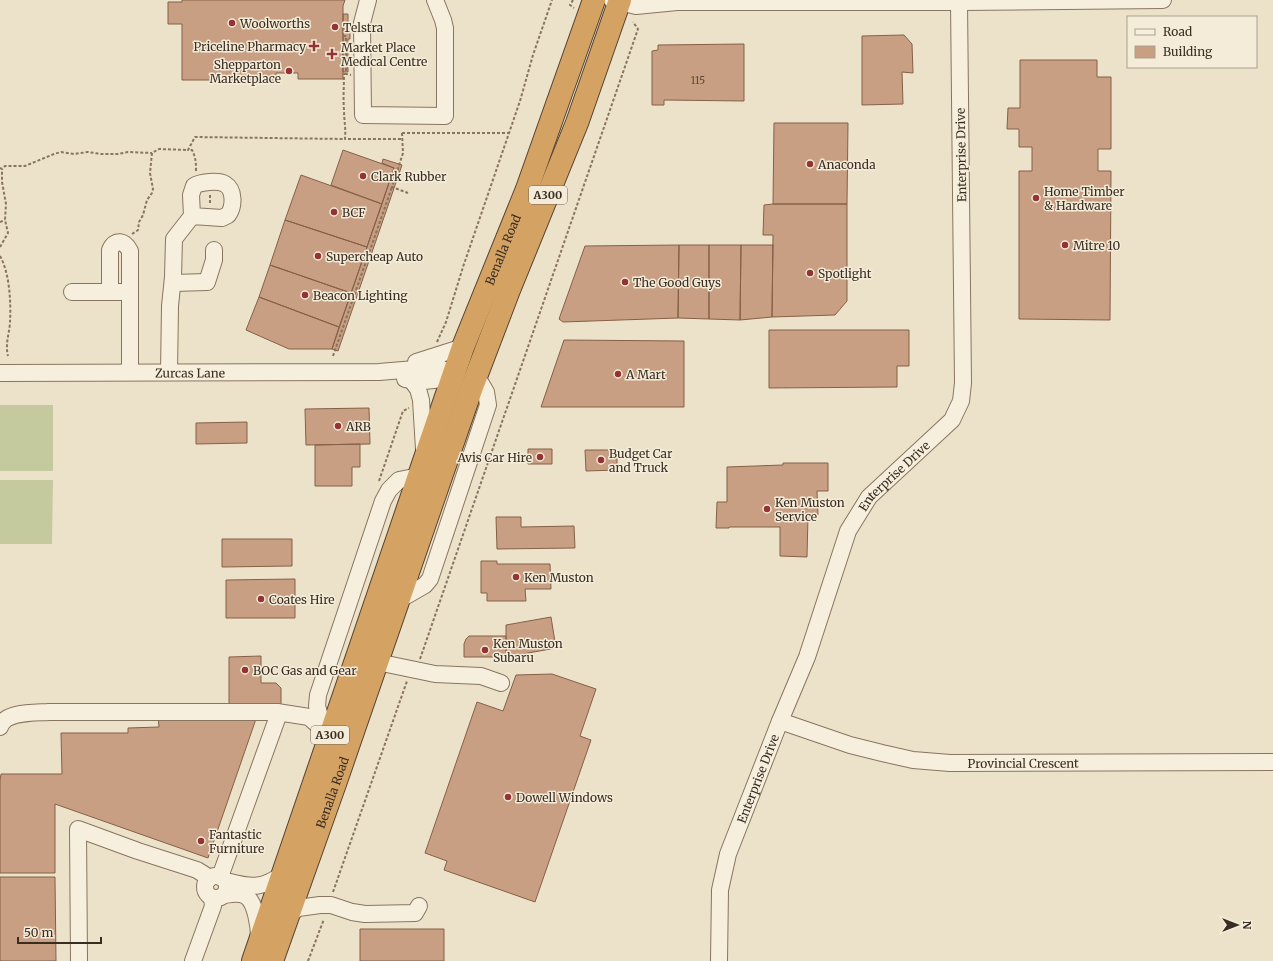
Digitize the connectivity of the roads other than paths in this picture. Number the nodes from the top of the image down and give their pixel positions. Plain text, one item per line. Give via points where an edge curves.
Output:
1 (368, 0) edge
2 (435, 0) edge
3 (594, 0) edge
4 (1163, 0) edge
5 (617, 1) edge
6 (675, 1) edge
7 (959, 2) junction
8 (192, 216) dead end
9 (214, 250) dead end
10 (173, 283) junction
11 (72, 292) dead end
12 (110, 292) junction
13 (130, 292) junction
14 (463, 347) junction
15 (130, 372) junction
16 (169, 372) junction
17 (379, 372) junction
18 (0, 373) edge
19 (453, 377) junction
20 (412, 381) junction
21 (474, 381) junction
22 (422, 467) junction
23 (377, 662) junction
24 (349, 679) junction
25 (501, 683) dead end
26 (277, 712) junction
27 (780, 721) junction
28 (0, 727) edge
29 (325, 739) junction
30 (1273, 762) edge
31 (283, 874) junction
32 (218, 886) junction
33 (419, 906) dead end
34 (288, 916) junction
35 (269, 954) edge
36 (79, 961) edge
37 (193, 961) edge
38 (719, 961) edge

1 - 2 street via 362,23 362,115 445,116 445,28
3 - 14 highway, Benalla Road / A300 via 530,182
4 - 7 street
5 - 6 street via 636,6
5 - 21 highway, Benalla Road / A300 via 577,123
6 - 7 street
7 - 27 street, Enterprise Drive via 963,383 961,401 952,420 869,497 848,531 807,657
8 - 10 street via 174,239
9 - 10 street via 214,260 207,282
10 - 16 street
11 - 12 street
12 - 13 street
12 - 13 street via 110,250 116,242 126,244 130,252
13 - 15 street
14 - 17 street, Zurcas Lane
14 - 19 highway, Benalla Road / A300
15 - 16 street, Zurcas Lane
15 - 18 street, Zurcas Lane
16 - 17 street, Zurcas Lane
17 - 19 street, Zurcas Lane via 439,367
17 - 20 street, Zurcas Lane
19 - 20 street, Zurcas Lane
19 - 21 highway
19 - 22 highway, Benalla Road / A300
20 - 22 street via 418,388 421,400
21 - 23 highway, Benalla Road / A300
22 - 24 highway, Benalla Road / A300
22 - 29 street via 400,480 389,490 383,501 318,694 317,706
23 - 24 highway via 368,665
23 - 25 street via 435,674 481,676
23 - 34 highway, Benalla Road / A300
24 - 29 highway, Benalla Road / A300
26 - 28 street via 49,712 12,715
26 - 29 street via 309,718
26 - 32 street via 278,716
27 - 30 street, Provincial Crescent via 850,745 912,760 950,763
27 - 38 street, Enterprise Drive via 728,854 720,890
29 - 31 highway, Benalla Road / A300
31 - 32 street via 271,882 258,886
31 - 35 highway, Benalla Road / A300
32 - 35 street via 247,896 253,904
32 - 36 street via 197,870 78,829
32 - 37 street
33 - 34 street via 415,913 365,914 329,905 298,908
34 - 35 highway, Benalla Road / A300

